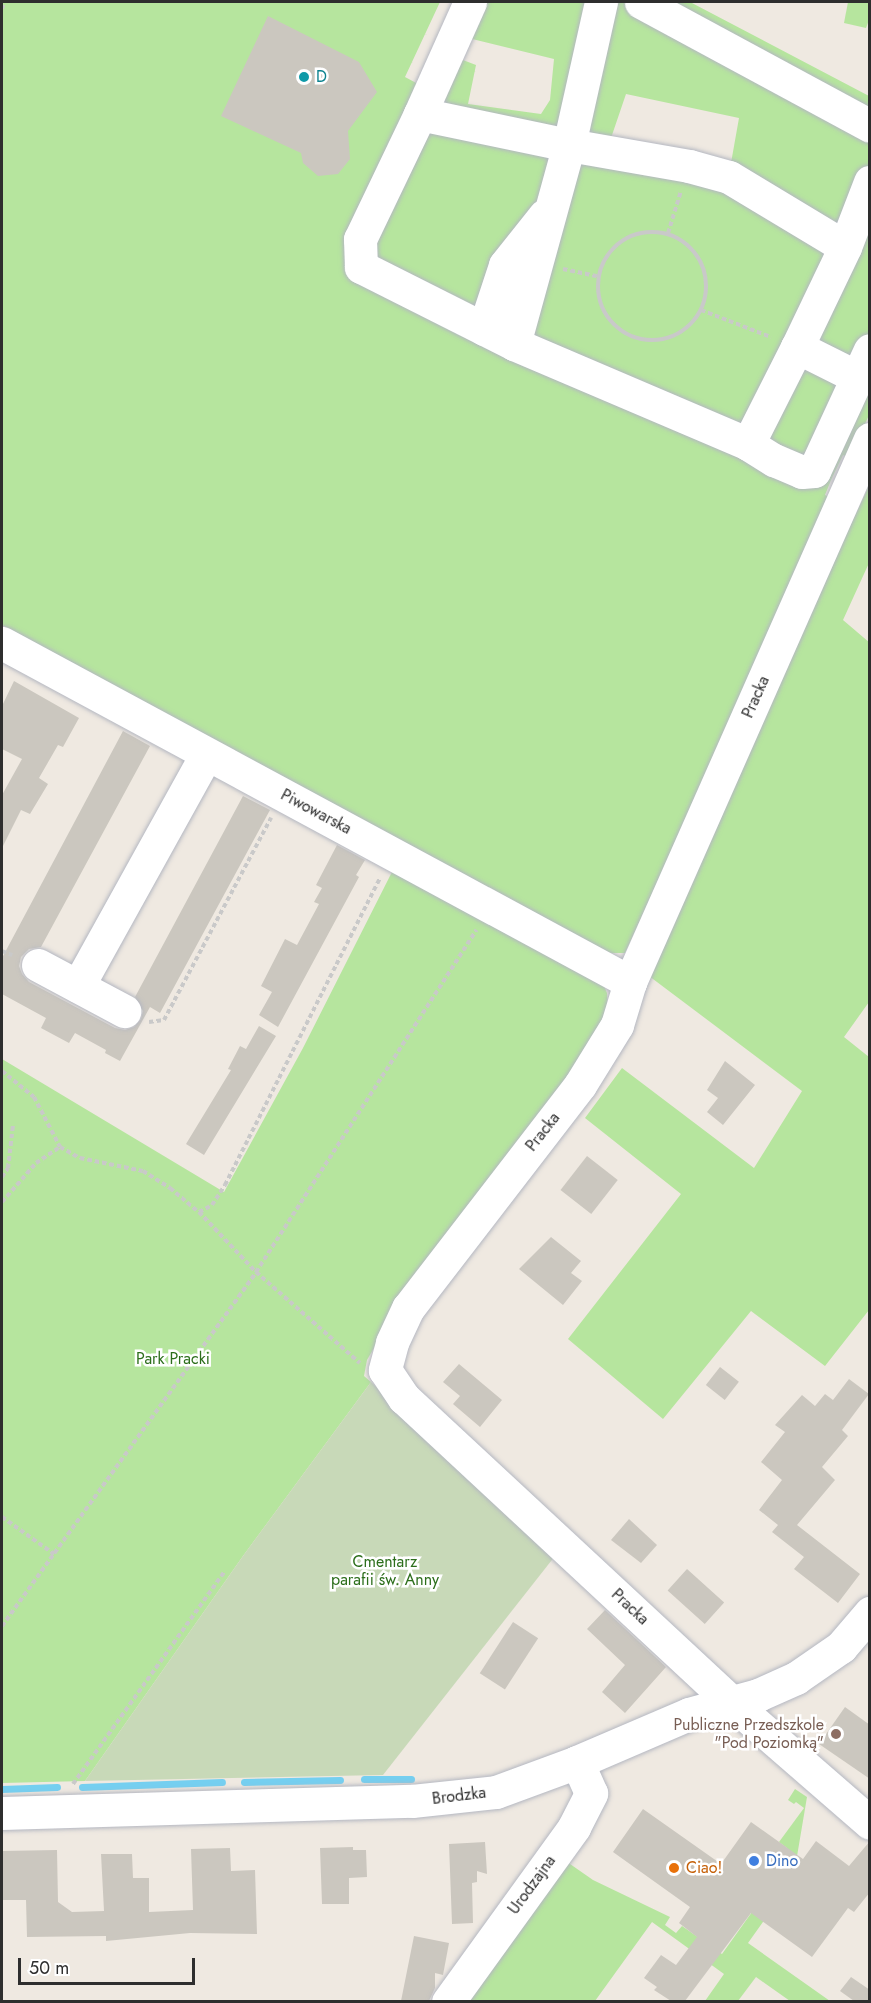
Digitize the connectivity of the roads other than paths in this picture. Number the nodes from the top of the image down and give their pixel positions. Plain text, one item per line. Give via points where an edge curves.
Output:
1 (470, 2) edge
2 (601, 2) edge
3 (641, 2) edge
4 (420, 114) junction
5 (870, 126) edge
6 (569, 145) junction
7 (870, 182) edge
8 (553, 205) junction
9 (845, 247) junction
10 (484, 329) junction
11 (514, 344) junction
12 (797, 347) junction
13 (863, 364) edge
14 (870, 439) edge
15 (748, 444) junction
16 (814, 471) junction
17 (848, 487) junction
18 (2, 643) edge
19 (206, 754) junction
20 (38, 965) dead end
21 (630, 982) junction
22 (78, 986) junction
23 (124, 1011) dead end
24 (870, 1613) edge
25 (731, 1702) junction
26 (577, 1762) junction
27 (2, 1813) edge
28 (870, 1824) edge
29 (448, 2001) edge

1 - 4 street
2 - 6 street
3 - 5 street
4 - 6 street
4 - 10 street via 360,239 360,267
6 - 8 street
6 - 9 street via 729,177
7 - 9 street
8 - 10 street via 505,265
8 - 11 street
9 - 12 street
10 - 11 street
11 - 15 street
12 - 13 street
12 - 15 street
13 - 16 street
14 - 17 street, Pracka
15 - 16 street via 802,472
16 - 17 street
17 - 21 street, Pracka
18 - 19 street, Piwowarska
19 - 21 street, Piwowarska
19 - 22 street
20 - 22 street
21 - 25 street, Pracka via 617,1025 586,1076 408,1308 385,1370 404,1398
22 - 23 street
24 - 25 street, Brodzka via 841,1647 818,1665 778,1687
25 - 26 street, Brodzka via 689,1714
25 - 28 street, Pracka
26 - 27 street, Brodzka via 496,1792 457,1798
26 - 29 street, Urodzajna via 591,1792 574,1827

